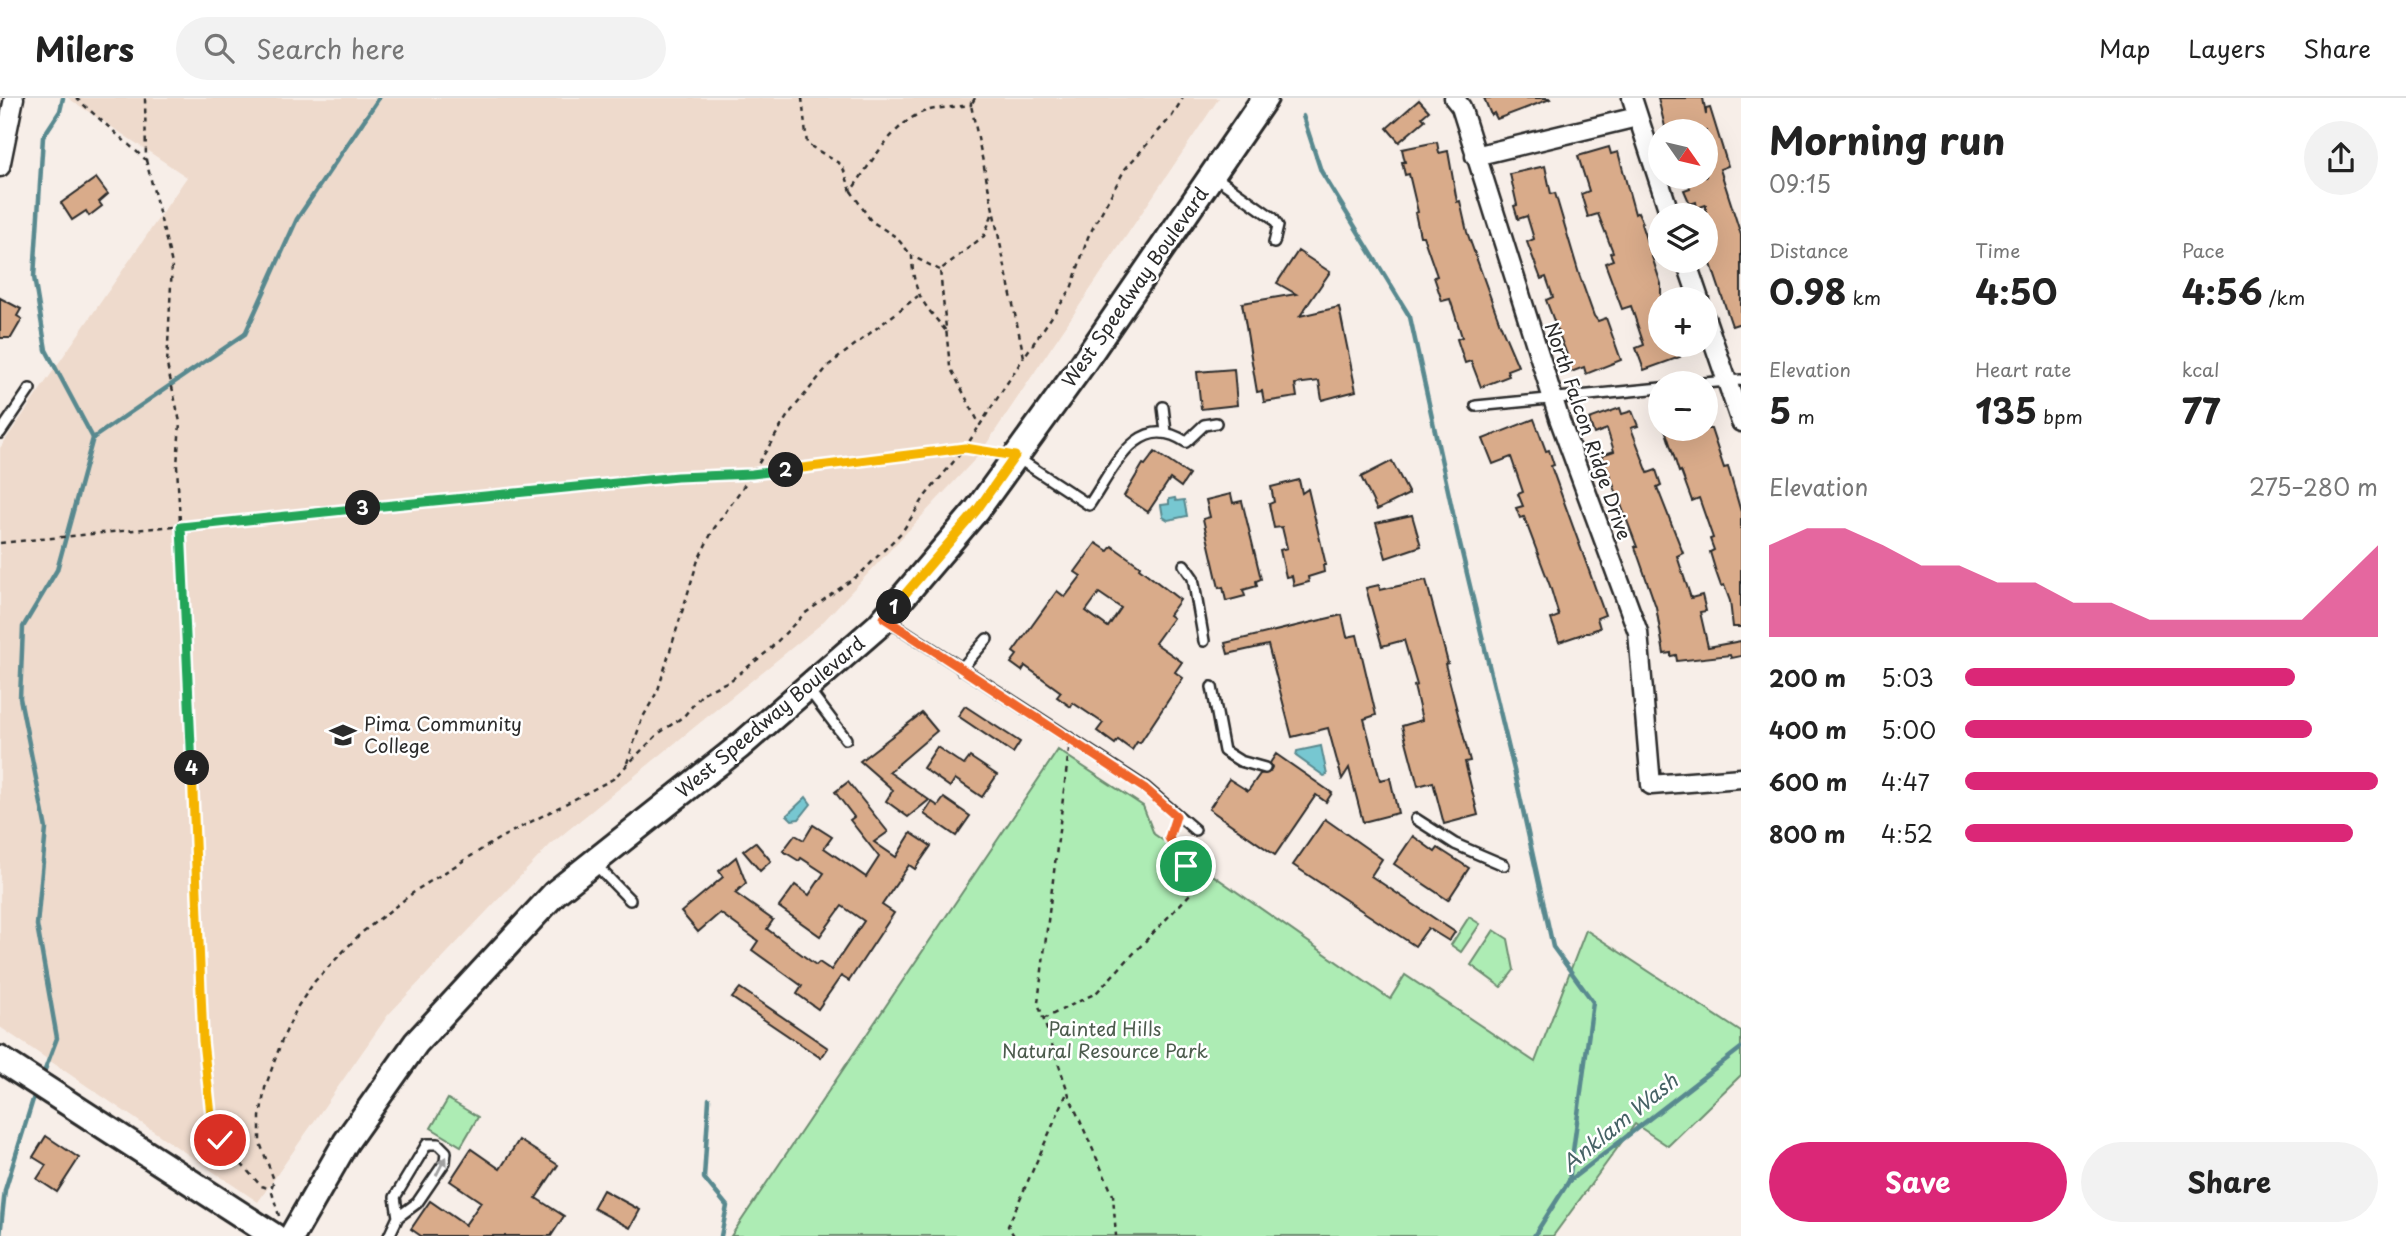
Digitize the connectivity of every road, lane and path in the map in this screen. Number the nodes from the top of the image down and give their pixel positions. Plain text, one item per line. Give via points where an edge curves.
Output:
1 (14, 98) edge
2 (76, 98) edge
3 (145, 98) edge
4 (802, 98) edge
5 (973, 98) edge
6 (1183, 98) edge
7 (1265, 98) edge
8 (1454, 98) edge
9 (1632, 98) edge
10 (971, 105) junction
11 (1637, 117) junction
12 (1475, 156) junction
13 (146, 160) junction
14 (0, 167) edge
15 (1213, 175) junction
16 (851, 191) junction
17 (1666, 203) edge
18 (993, 212) junction
19 (1274, 243) dead end
20 (912, 256) junction
21 (940, 270) junction
22 (918, 296) junction
23 (946, 331) junction
24 (1718, 346) edge
25 (1024, 357) junction
26 (1734, 380) edge
27 (30, 389) dead end
28 (1648, 389) edge
29 (1553, 398) junction
30 (1476, 406) dead end
31 (1163, 407) dead end
32 (1741, 422) edge
33 (1216, 423) dead end
34 (979, 425) junction
35 (1166, 432) junction
36 (0, 433) edge
37 (965, 448) junction
38 (1015, 456) junction
39 (752, 474) junction
40 (181, 527) junction
41 (0, 544) edge
42 (1184, 565) dead end
43 (884, 618) junction
44 (987, 639) dead end
45 (1204, 641) dead end
46 (961, 668) junction
47 (807, 687) junction
48 (1212, 687) dead end
49 (846, 739) dead end
50 (1070, 739) junction
51 (626, 766) junction
52 (1265, 768) dead end
53 (1741, 778) edge
54 (1176, 816) junction
55 (1416, 819) dead end
56 (1195, 830) dead end
57 (593, 862) junction
58 (1504, 865) dead end
59 (630, 900) dead end
60 (1043, 1019) junction
61 (0, 1059) edge
62 (1069, 1090) junction
63 (271, 1189) junction
64 (398, 1217) junction
65 (282, 1232) edge
66 (389, 1236) edge
67 (1014, 1236) edge
68 (1116, 1236) edge

1 - 14 street
2 - 13 path
3 - 13 path
4 - 16 path via 807,144 842,165
5 - 10 path
6 - 25 path via 1125,169 1088,237 1071,289
7 - 15 main road, West Speedway Boulevard
8 - 12 street, North Falcon Ridge Drive via 1461,107
9 - 11 street
10 - 16 path via 926,111 906,123
10 - 18 path
11 - 12 street
11 - 17 street
12 - 29 street, North Falcon Ridge Drive
13 - 40 path via 172,264 167,365 180,422
15 - 19 lane via 1273,218 1278,226
15 - 38 main road, West Speedway Boulevard
16 - 20 path via 871,221 896,237
18 - 21 path via 984,236
18 - 25 path
20 - 21 path
20 - 22 path
21 - 23 path
22 - 23 path
22 - 39 path via 829,365 788,415
23 - 34 path via 950,367
24 - 26 street
25 - 34 path
26 - 32 street
27 - 36 lane
28 - 29 lane
29 - 30 lane
29 - 53 street, North Falcon Ridge Drive via 1637,632 1651,785
31 - 35 lane
33 - 35 lane via 1204,425 1186,442
34 - 37 path
35 - 38 lane via 1144,435 1130,444 1089,505
37 - 38 path
37 - 39 path
37 - 51 path via 902,532 860,574 804,614 731,680 703,693 684,716
38 - 43 main road, West Speedway Boulevard via 977,510
39 - 40 path via 677,477
39 - 51 path via 698,560 658,690
40 - 41 path
40 - 63 path via 201,989 212,1124 220,1140 261,1186
42 - 45 lane via 1193,578
43 - 46 lane
43 - 47 main road, West Speedway Boulevard
44 - 46 lane
46 - 50 lane
47 - 49 lane
47 - 57 main road, West Speedway Boulevard
48 - 52 lane via 1224,751
50 - 54 lane via 1144,788
50 - 60 path via 1038,1003
51 - 63 path via 613,779 500,838 418,889 360,934 316,981 298,1006 265,1088 260,1143 274,1180
54 - 56 lane
54 - 60 path via 1169,838 1186,866 1192,892 1096,993
55 - 58 lane via 1455,844
57 - 59 lane
57 - 65 main road, West Speedway Boulevard via 555,893 416,1043
60 - 62 path
61 - 65 main road
62 - 67 path via 1008,1226
62 - 68 path via 1113,1195
63 - 65 path
64 -> 64 lane via 417,1203 445,1162 446,1152 438,1144 426,1144 395,1197
64 - 66 lane

